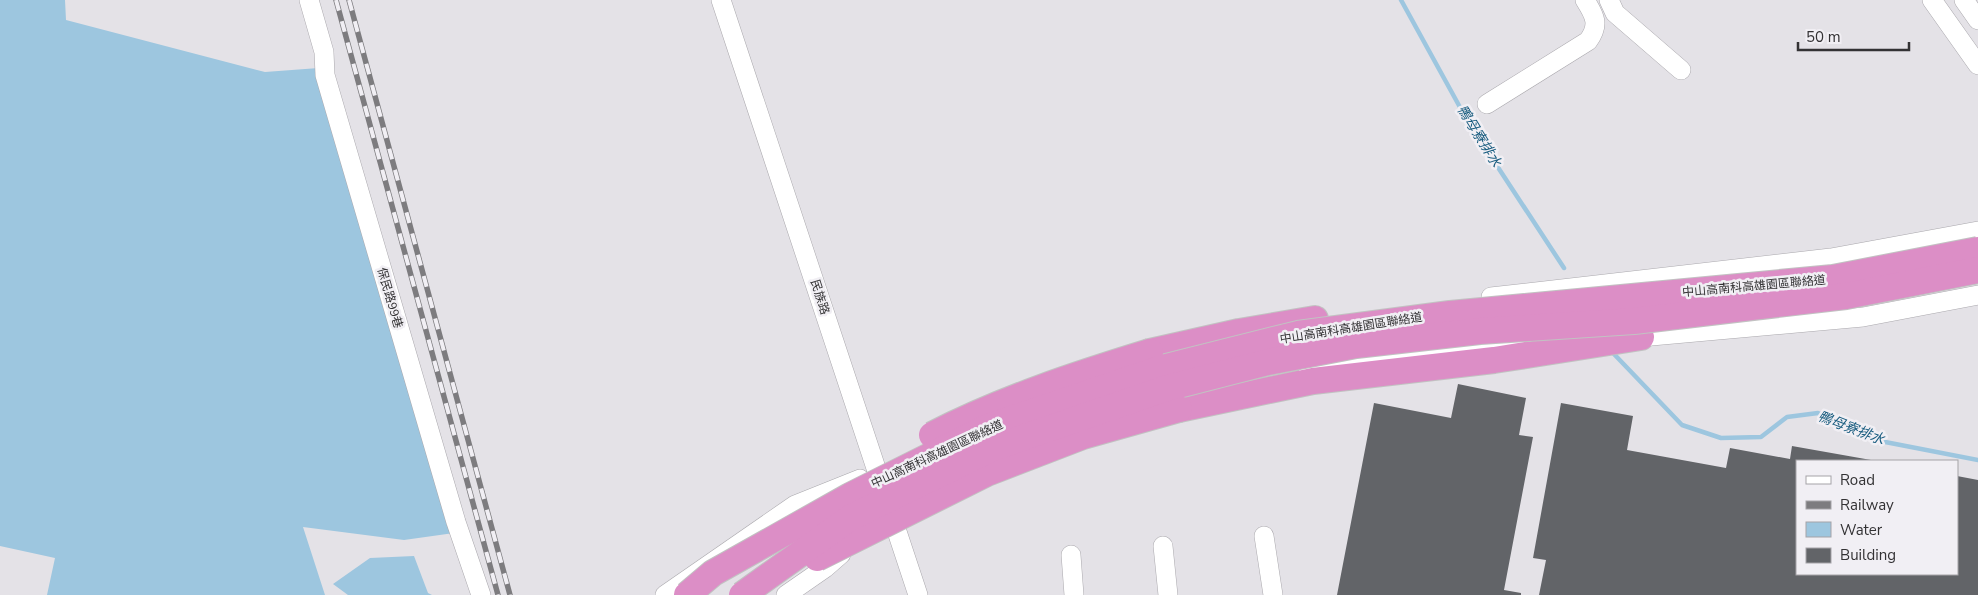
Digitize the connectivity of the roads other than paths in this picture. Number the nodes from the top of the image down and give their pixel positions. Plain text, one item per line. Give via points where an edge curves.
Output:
1 (309, 0) edge
2 (721, 0) edge
3 (1585, 0) edge
4 (1609, 0) edge
5 (1932, 0) edge
6 (1964, 0) edge
7 (1978, 20) edge
8 (1978, 65) edge
9 (1681, 70) dead end
10 (1487, 104) dead end
11 (1978, 231) edge
12 (1978, 250) edge
13 (1978, 270) edge
14 (1978, 295) edge
15 (1464, 301) junction
16 (1641, 337) junction
17 (876, 473) junction
18 (888, 511) junction
19 (1264, 536) dead end
20 (1163, 546) dead end
21 (1071, 556) dead end
22 (713, 573) junction
23 (481, 595) edge
24 (665, 595) edge
25 (687, 595) edge
26 (742, 595) edge
27 (746, 595) edge
28 (786, 595) edge
29 (918, 595) edge
30 (1074, 595) edge
31 (1168, 595) edge
32 (1274, 595) edge

1 - 23 street, 保民路99巷 via 324,52 325,76 456,522
2 - 17 street, 民族路
3 - 10 street via 1595,18 1595,31 1588,41
4 - 9 street via 1615,13
5 - 8 street
6 - 7 street
11 - 15 street via 1831,258
12 - 22 highway, 中山高南科高雄園區聯絡道, bridge via 1833,278 1450,314 1298,334 1162,368 988,428 850,496
13 - 26 highway, 中山高南科高雄園區聯絡道, bridge via 1846,296 1634,321 1480,331 1356,345 1268,362 1166,388 976,456 850,518
14 - 16 street via 1863,317
15 - 17 street via 1405,316 1141,366 1012,411
15 - 22 highway, bridge via 1239,332 1150,352 1063,379 977,412 832,486
16 - 18 street via 1529,341 1279,371 1068,433 986,463
16 - 27 highway, bridge via 1494,360 1313,381 1179,408 1083,436 987,473
17 - 18 street, 民族路
17 - 24 street via 795,505
18 - 28 street via 825,568
18 - 29 street, 民族路
19 - 32 street
20 - 31 street
21 - 30 street
22 - 25 highway, 中山高南科高雄園區聯絡道, bridge

